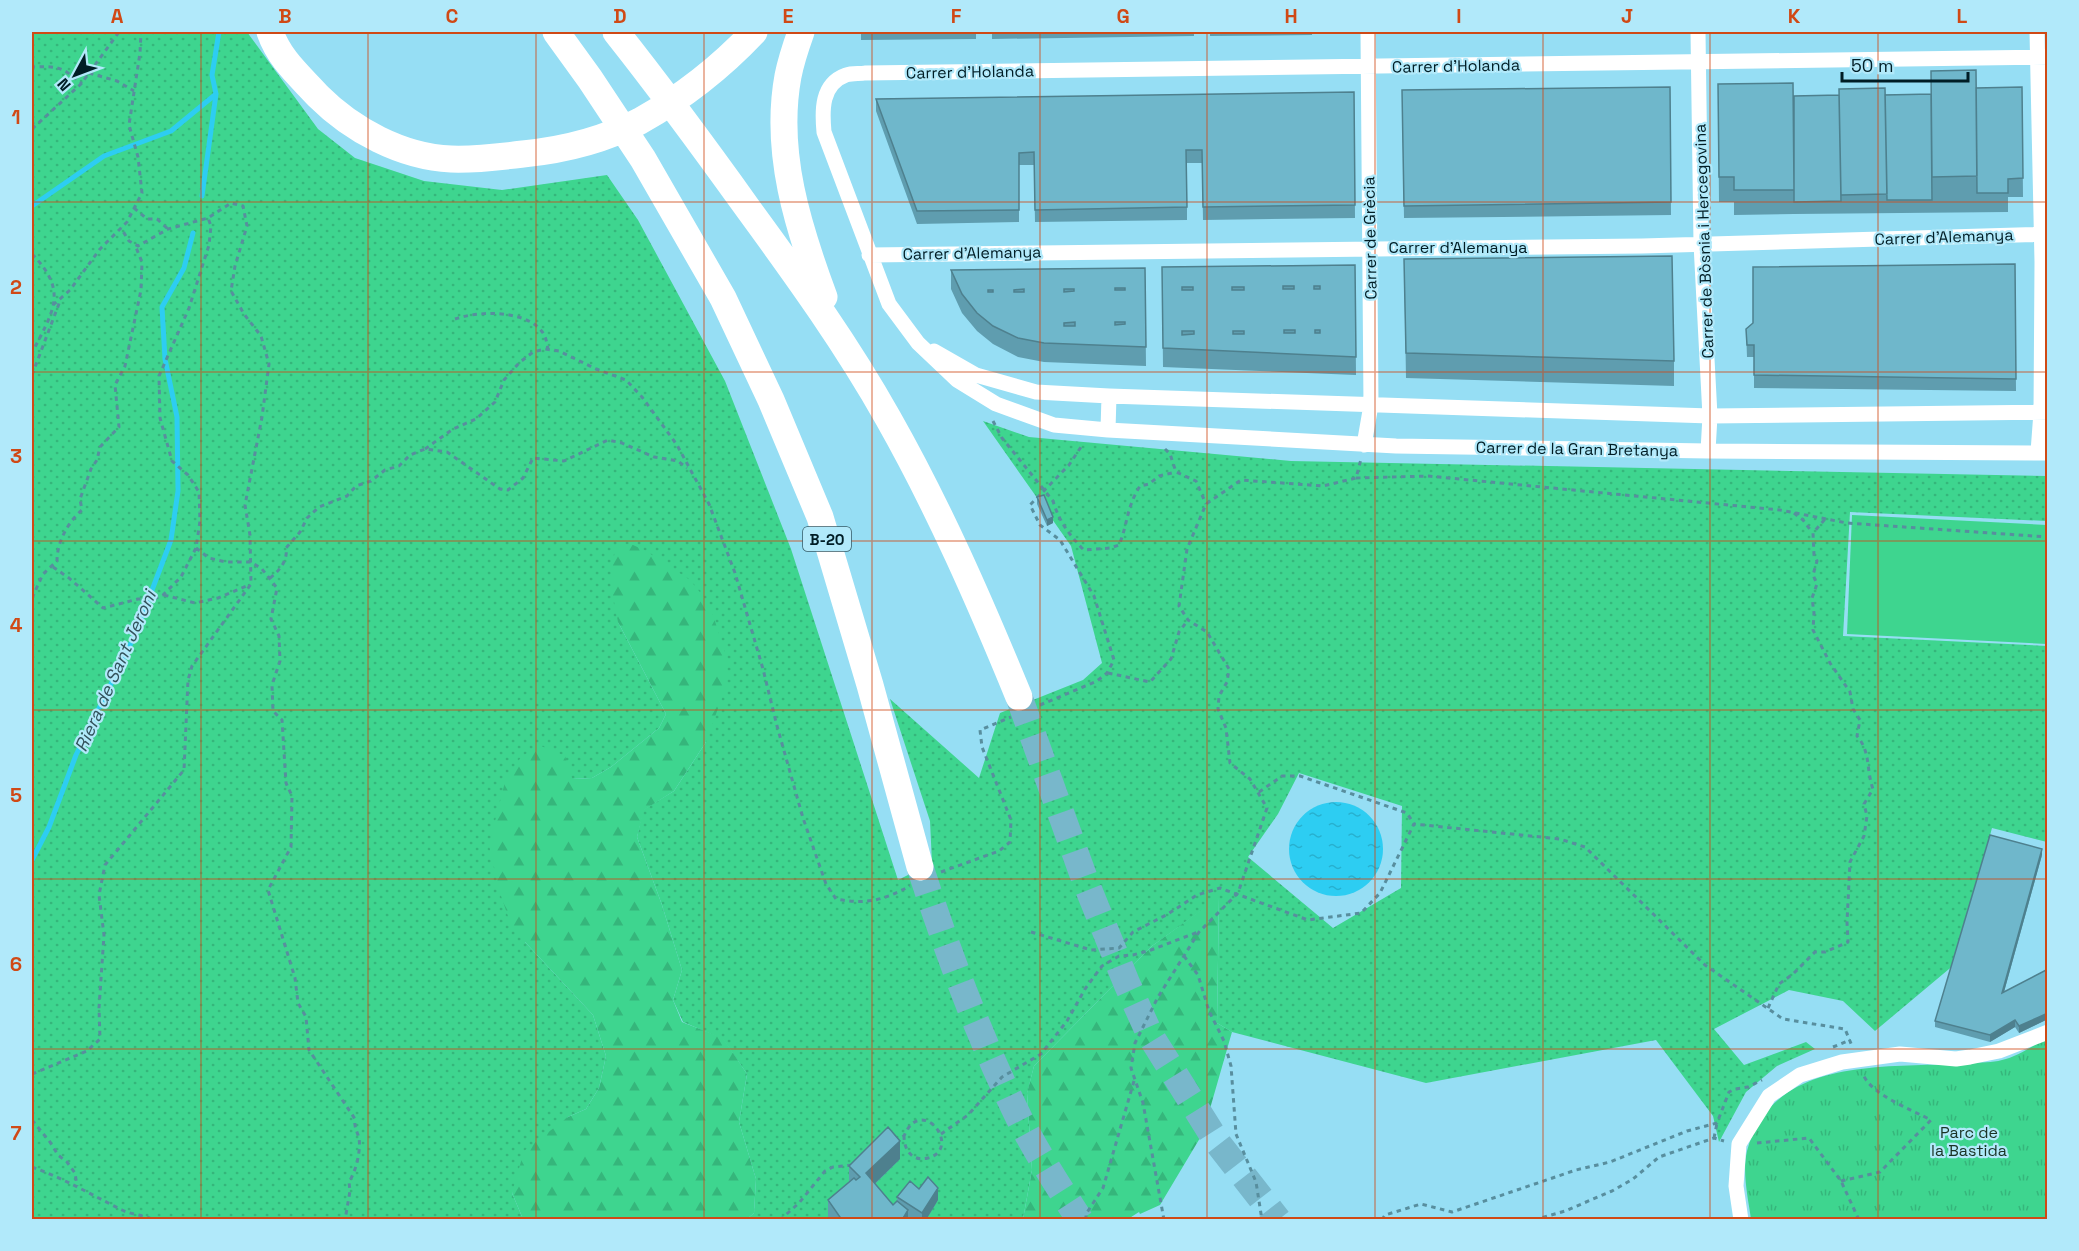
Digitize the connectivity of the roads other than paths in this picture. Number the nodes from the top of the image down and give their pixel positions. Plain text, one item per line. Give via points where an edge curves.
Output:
1 (270, 32) edge
2 (283, 32) edge
3 (556, 32) edge
4 (616, 32) edge
5 (754, 32) edge
6 (801, 32) edge
7 (1368, 32) edge
8 (1698, 32) edge
9 (2037, 32) edge
10 (2043, 57) edge
11 (1700, 64) junction
12 (1368, 67) junction
13 (865, 73) joint
14 (317, 94) junction
15 (2045, 234) edge
16 (1701, 244) junction
17 (1371, 248) junction
18 (869, 255) junction
19 (838, 335) junction
20 (918, 343) junction
21 (1108, 396) junction
22 (1371, 405) junction
23 (2044, 412) edge
24 (1710, 416) junction
25 (1108, 430) junction
26 (1364, 445) junction
27 (1708, 451) junction
28 (2043, 453) edge
29 (1024, 706) tunnel mouth
30 (923, 876) tunnel mouth
31 (2048, 1032) edge
32 (1741, 1220) edge

1 - 14 highway via 296,76
2 - 14 highway
3 - 30 highway, B-20 via 643,159 723,298 771,400 820,517
4 - 19 highway
5 - 14 highway via 692,88 640,121 570,147 540,152 448,159 412,151 361,130 330,109
6 - 19 highway via 788,76 783,130 788,180 806,250
7 - 12 street, Carrer de Grècia
8 - 11 street, Carrer de Bòsnia i Hercegovina
9 - 10 street
10 - 11 street, Carrer d'Holanda
10 - 15 street
11 - 12 street, Carrer d'Holanda
11 - 16 street, Carrer de Bòsnia i Hercegovina
12 - 13 street, Carrer d'Holanda
12 - 17 street, Carrer de Grècia
13 - 18 street, Carrer de la Gran Bretanya via 846,75 831,86 822,105 824,132
15 - 16 street, Carrer d'Alemanya
15 - 23 street
16 - 17 street, Carrer d'Alemanya
16 - 24 street, Carrer de Bòsnia i Hercegovina
17 - 18 street, Carrer d'Alemanya
17 - 22 street, Carrer de Grècia
18 - 20 street, Carrer de la Gran Bretanya via 889,304
19 - 29 highway via 933,501
20 - 21 street, Carrer de la Gran Bretanya via 976,375 1035,392
20 - 25 street, Carrer de la Gran Bretanya via 957,380 996,404 1054,425
21 - 22 street, Carrer de la Gran Bretanya
21 - 25 street
22 - 24 street, Carrer de la Gran Bretanya
22 - 26 street, Carrer de Grècia
23 - 24 street, Carrer de la Gran Bretanya
23 - 28 street
24 - 27 street, Carrer de Bòsnia i Hercegovina
25 - 26 street, Carrer de la Gran Bretanya
26 - 27 street, Carrer de la Gran Bretanya
27 - 28 street, Carrer de la Gran Bretanya
31 - 32 street via 1999,1052 1956,1059 1900,1054 1842,1062 1800,1075 1769,1096 1739,1144 1736,1186

